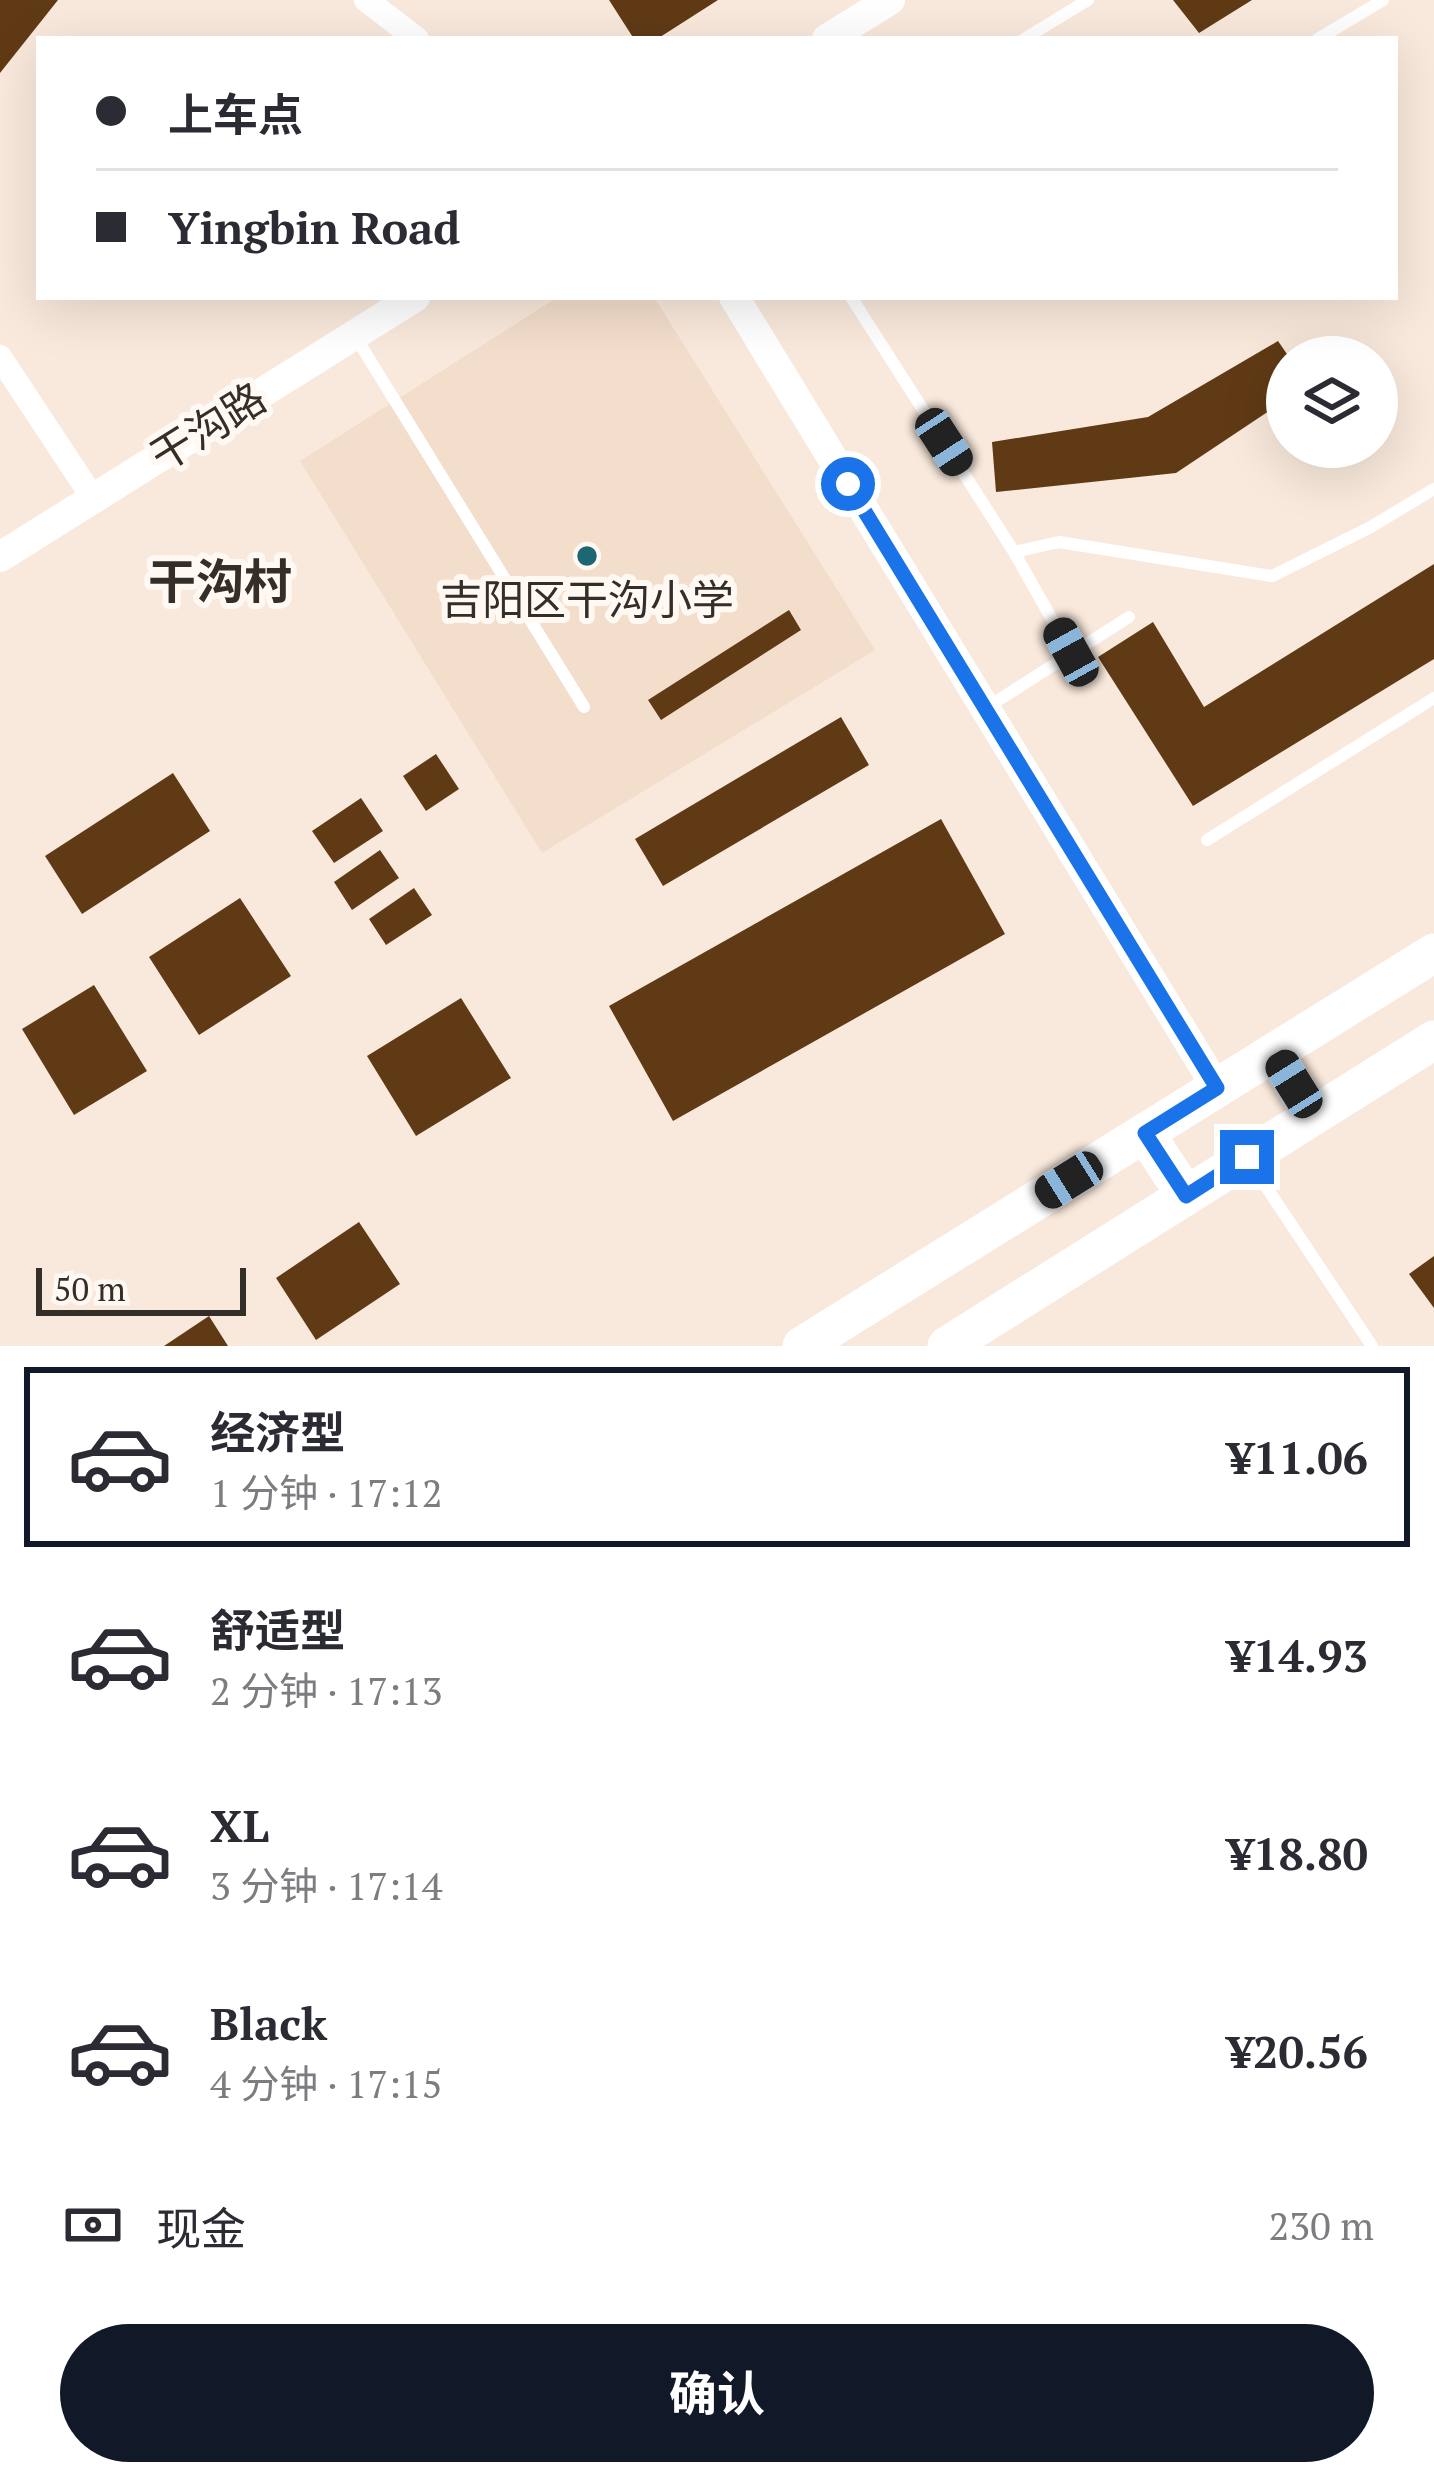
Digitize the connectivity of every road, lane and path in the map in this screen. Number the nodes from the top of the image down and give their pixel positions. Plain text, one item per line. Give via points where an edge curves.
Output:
1 (366, 0) edge
2 (890, 0) edge
3 (1088, 0) edge
4 (1383, 0) edge
5 (413, 36) edge
6 (832, 36) edge
7 (1029, 36) edge
8 (1323, 36) edge
9 (410, 300) edge
10 (736, 300) edge
11 (853, 300) edge
12 (354, 335) junction
13 (0, 357) edge
14 (1434, 488) edge
15 (93, 498) junction
16 (1014, 552) junction
17 (0, 556) edge
18 (1129, 616) dead end
19 (1071, 652) junction
20 (1434, 698) edge
21 (584, 707) dead end
22 (985, 708) junction
23 (1207, 840) dead end
24 (1434, 953) edge
25 (1434, 1040) edge
26 (1274, 1053) junction
27 (1217, 1088) junction
28 (1313, 1116) junction
29 (1145, 1133) junction
30 (1247, 1157) junction
31 (1186, 1196) junction
32 (802, 1346) edge
33 (947, 1346) edge
34 (1372, 1346) edge

1 - 5 street
2 - 6 street
3 - 7 lane
4 - 8 lane
9 - 12 street, 干沟路
10 - 22 street
11 - 16 lane
12 - 15 street, 干沟路
12 - 21 lane
13 - 15 street
14 - 16 lane via 1272,576 1059,542
15 - 17 street, 干沟路
16 - 19 lane
18 - 19 lane
19 - 22 lane
20 - 23 lane
22 - 27 street
24 - 26 highway
25 - 28 highway
26 - 27 highway
26 - 28 highway
27 - 29 highway
28 - 30 highway
29 - 31 highway
29 - 32 highway
30 - 31 highway
30 - 34 lane
31 - 33 highway

